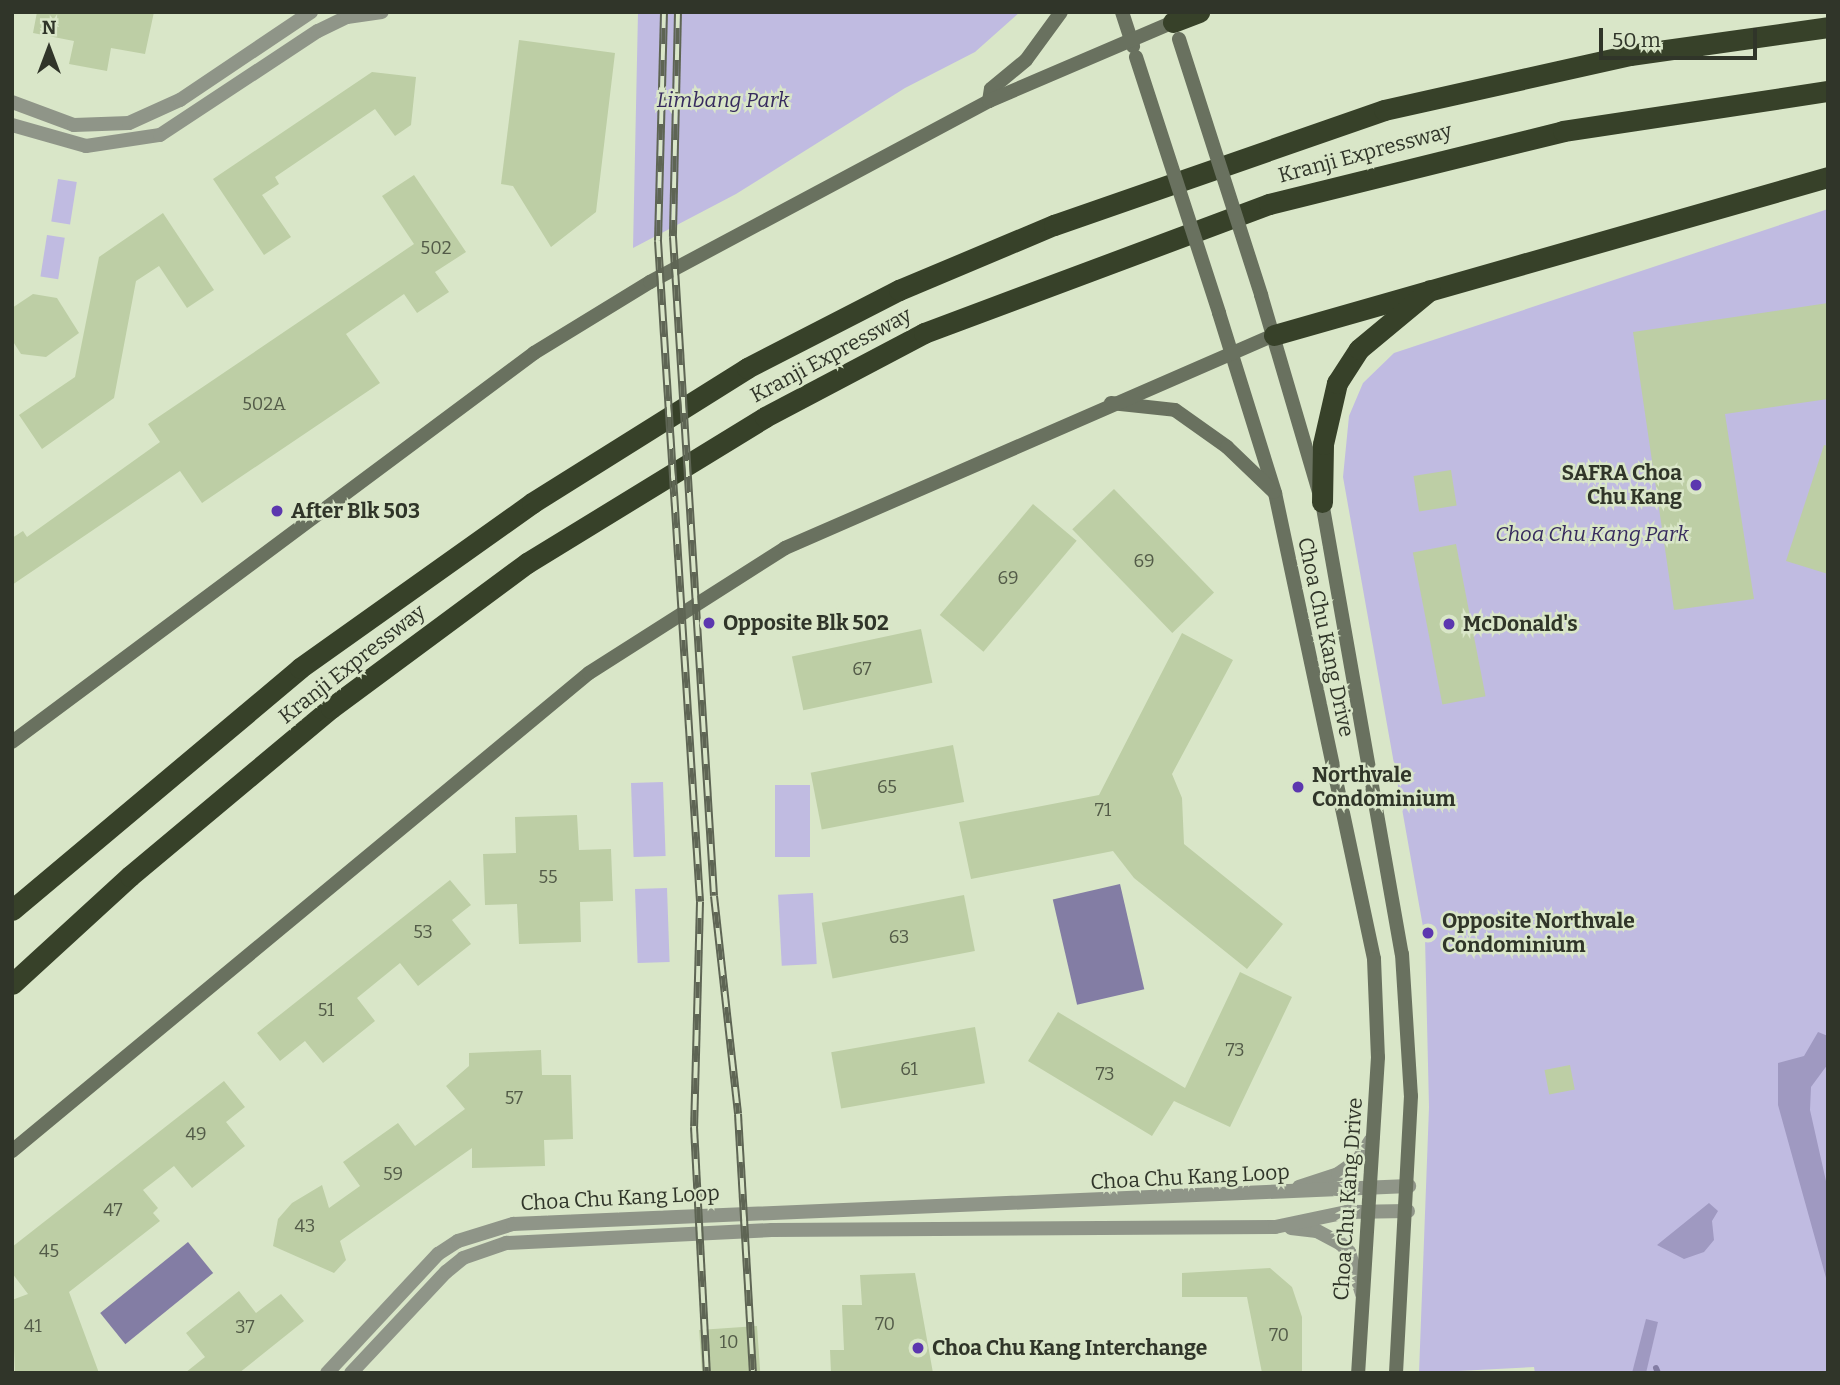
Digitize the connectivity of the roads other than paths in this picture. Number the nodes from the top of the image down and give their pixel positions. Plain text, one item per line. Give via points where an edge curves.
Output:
1 (311, 12) edge
2 (382, 12) edge
3 (1061, 12) edge
4 (1122, 12) edge
5 (1199, 12) edge
6 (1174, 24) edge
7 (1828, 27) edge
8 (1130, 38) junction
9 (1828, 91) edge
10 (989, 101) junction
11 (12, 102) edge
12 (12, 125) edge
13 (1828, 177) edge
14 (1437, 284) junction
15 (1273, 335) junction
16 (1232, 352) junction
17 (1110, 403) junction
18 (1275, 494) junction
19 (1322, 502) junction
20 (12, 742) edge
21 (12, 910) edge
22 (12, 984) edge
23 (1373, 1137) junction
24 (12, 1151) edge
25 (1409, 1186) junction
26 (1370, 1187) junction
27 (1286, 1194) junction
28 (972, 1205) junction
29 (1408, 1211) junction
30 (1368, 1212) junction
31 (513, 1224) junction
32 (1275, 1227) junction
33 (972, 1231) junction
34 (559, 1240) junction
35 (404, 1289) junction
36 (429, 1289) junction
37 (1363, 1299) junction
38 (327, 1373) edge
39 (351, 1373) edge
40 (1358, 1373) edge
41 (1396, 1373) edge

1 - 11 street via 180,100 129,123 74,125
2 - 12 street via 347,17 318,31 160,135 86,146
3 - 10 main road via 1026,60 991,89
4 - 8 main road, Choa Chu Kang Drive
5 - 6 highway
6 - 8 main road
6 - 15 main road, Choa Chu Kang Drive, bridge
7 - 21 highway, Kranji Expressway via 1630,55 1384,110 1054,225 899,290 747,368 532,503 300,668
8 - 10 main road
8 - 16 main road, Choa Chu Kang Drive, bridge
9 - 22 highway, Kranji Expressway via 1563,131 1282,200 924,333 765,417 527,563 331,708 130,876
10 - 20 main road via 650,282 534,353
13 - 14 highway
14 - 15 highway
14 - 19 highway via 1359,349 1337,383 1323,444
15 - 16 main road
15 - 19 main road, Choa Chu Kang Drive
16 - 17 main road
16 - 18 main road, Choa Chu Kang Drive
17 - 18 main road via 1175,410 1227,447
17 - 24 main road via 785,548 589,673
18 - 23 main road, Choa Chu Kang Drive via 1374,959 1378,1057
19 - 25 main road, Choa Chu Kang Drive via 1402,954 1411,1096
23 - 26 main road, Choa Chu Kang Drive
23 - 27 street via 1357,1160 1338,1174
25 - 26 street, Choa Chu Kang Loop
25 - 29 main road, Choa Chu Kang Drive
26 - 27 street, Choa Chu Kang Loop
26 - 30 main road, Choa Chu Kang Drive
27 - 28 street, Choa Chu Kang Loop
28 - 31 street, Choa Chu Kang Loop
28 - 33 street
29 - 30 street, Choa Chu Kang Loop
29 - 41 main road, Choa Chu Kang Drive
30 - 32 street, Choa Chu Kang Loop
30 - 37 main road, Choa Chu Kang Drive
31 - 34 street
31 - 35 street, Choa Chu Kang Loop via 458,1241
32 - 33 street, Choa Chu Kang Loop
32 - 37 street via 1317,1231 1340,1243 1349,1252
33 - 34 street, Choa Chu Kang Loop via 772,1230
34 - 36 street, Choa Chu Kang Loop via 506,1243 463,1258
35 - 36 street via 413,1294
35 - 38 street, Choa Chu Kang Loop
36 - 39 street, Choa Chu Kang Loop
37 - 40 main road, Choa Chu Kang Drive

